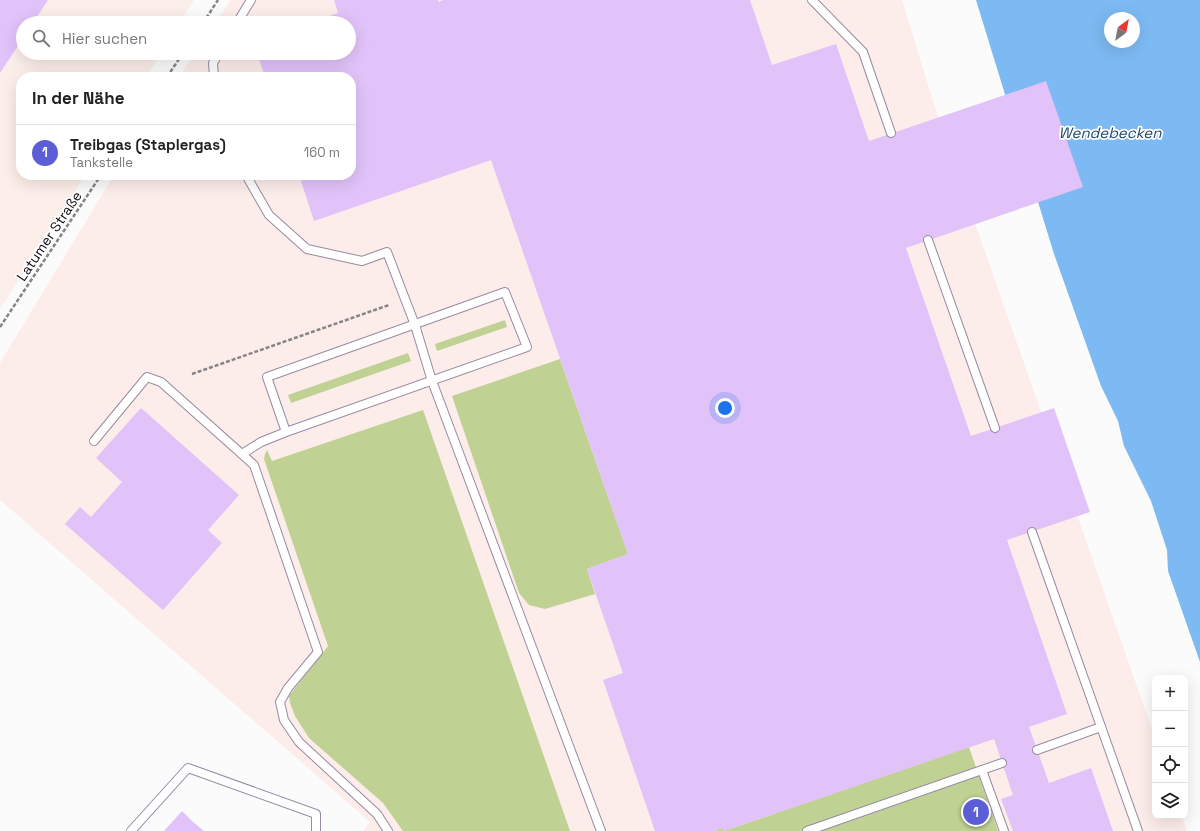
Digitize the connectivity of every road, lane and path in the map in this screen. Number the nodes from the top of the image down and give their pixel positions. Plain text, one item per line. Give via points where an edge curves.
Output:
1 (218, 0) edge
2 (251, 0) edge
3 (812, 0) edge
4 (207, 16) edge
5 (241, 16) edge
6 (178, 60) edge
7 (215, 60) edge
8 (170, 72) edge
9 (214, 72) edge
10 (891, 133) dead end
11 (98, 180) edge
12 (249, 180) edge
13 (928, 240) dead end
14 (389, 305) dead end
15 (414, 324) junction
16 (0, 327) edge
17 (192, 374) dead end
18 (432, 381) junction
19 (996, 428) dead end
20 (286, 432) junction
21 (94, 441) dead end
22 (242, 454) junction
23 (1032, 532) dead end
24 (1101, 726) junction
25 (1037, 750) dead end
26 (1002, 763) dead end
27 (982, 770) junction
28 (131, 831) edge
29 (316, 831) edge
30 (388, 831) edge
31 (601, 831) edge
32 (807, 831) edge
33 (1004, 831) edge
34 (1138, 831) edge

1 - 4 path
2 - 5 lane
3 - 10 lane via 863,52
6 - 8 path
7 - 9 lane
11 - 16 path, Latumer Straße
12 - 15 lane via 269,215 307,249 362,261 387,252
13 - 19 lane
14 - 17 path
15 - 18 lane
15 - 18 lane via 506,292 527,347
15 - 20 lane via 267,377
18 - 20 lane
18 - 31 lane
20 - 22 lane via 261,442
21 - 22 lane via 147,377 161,382
22 - 30 lane via 254,465 318,652 288,688 280,702 284,720 299,742 377,814
23 - 24 lane
24 - 25 lane
24 - 34 lane
26 - 27 lane
27 - 32 lane
27 - 33 lane
28 - 29 lane via 188,768 316,814

